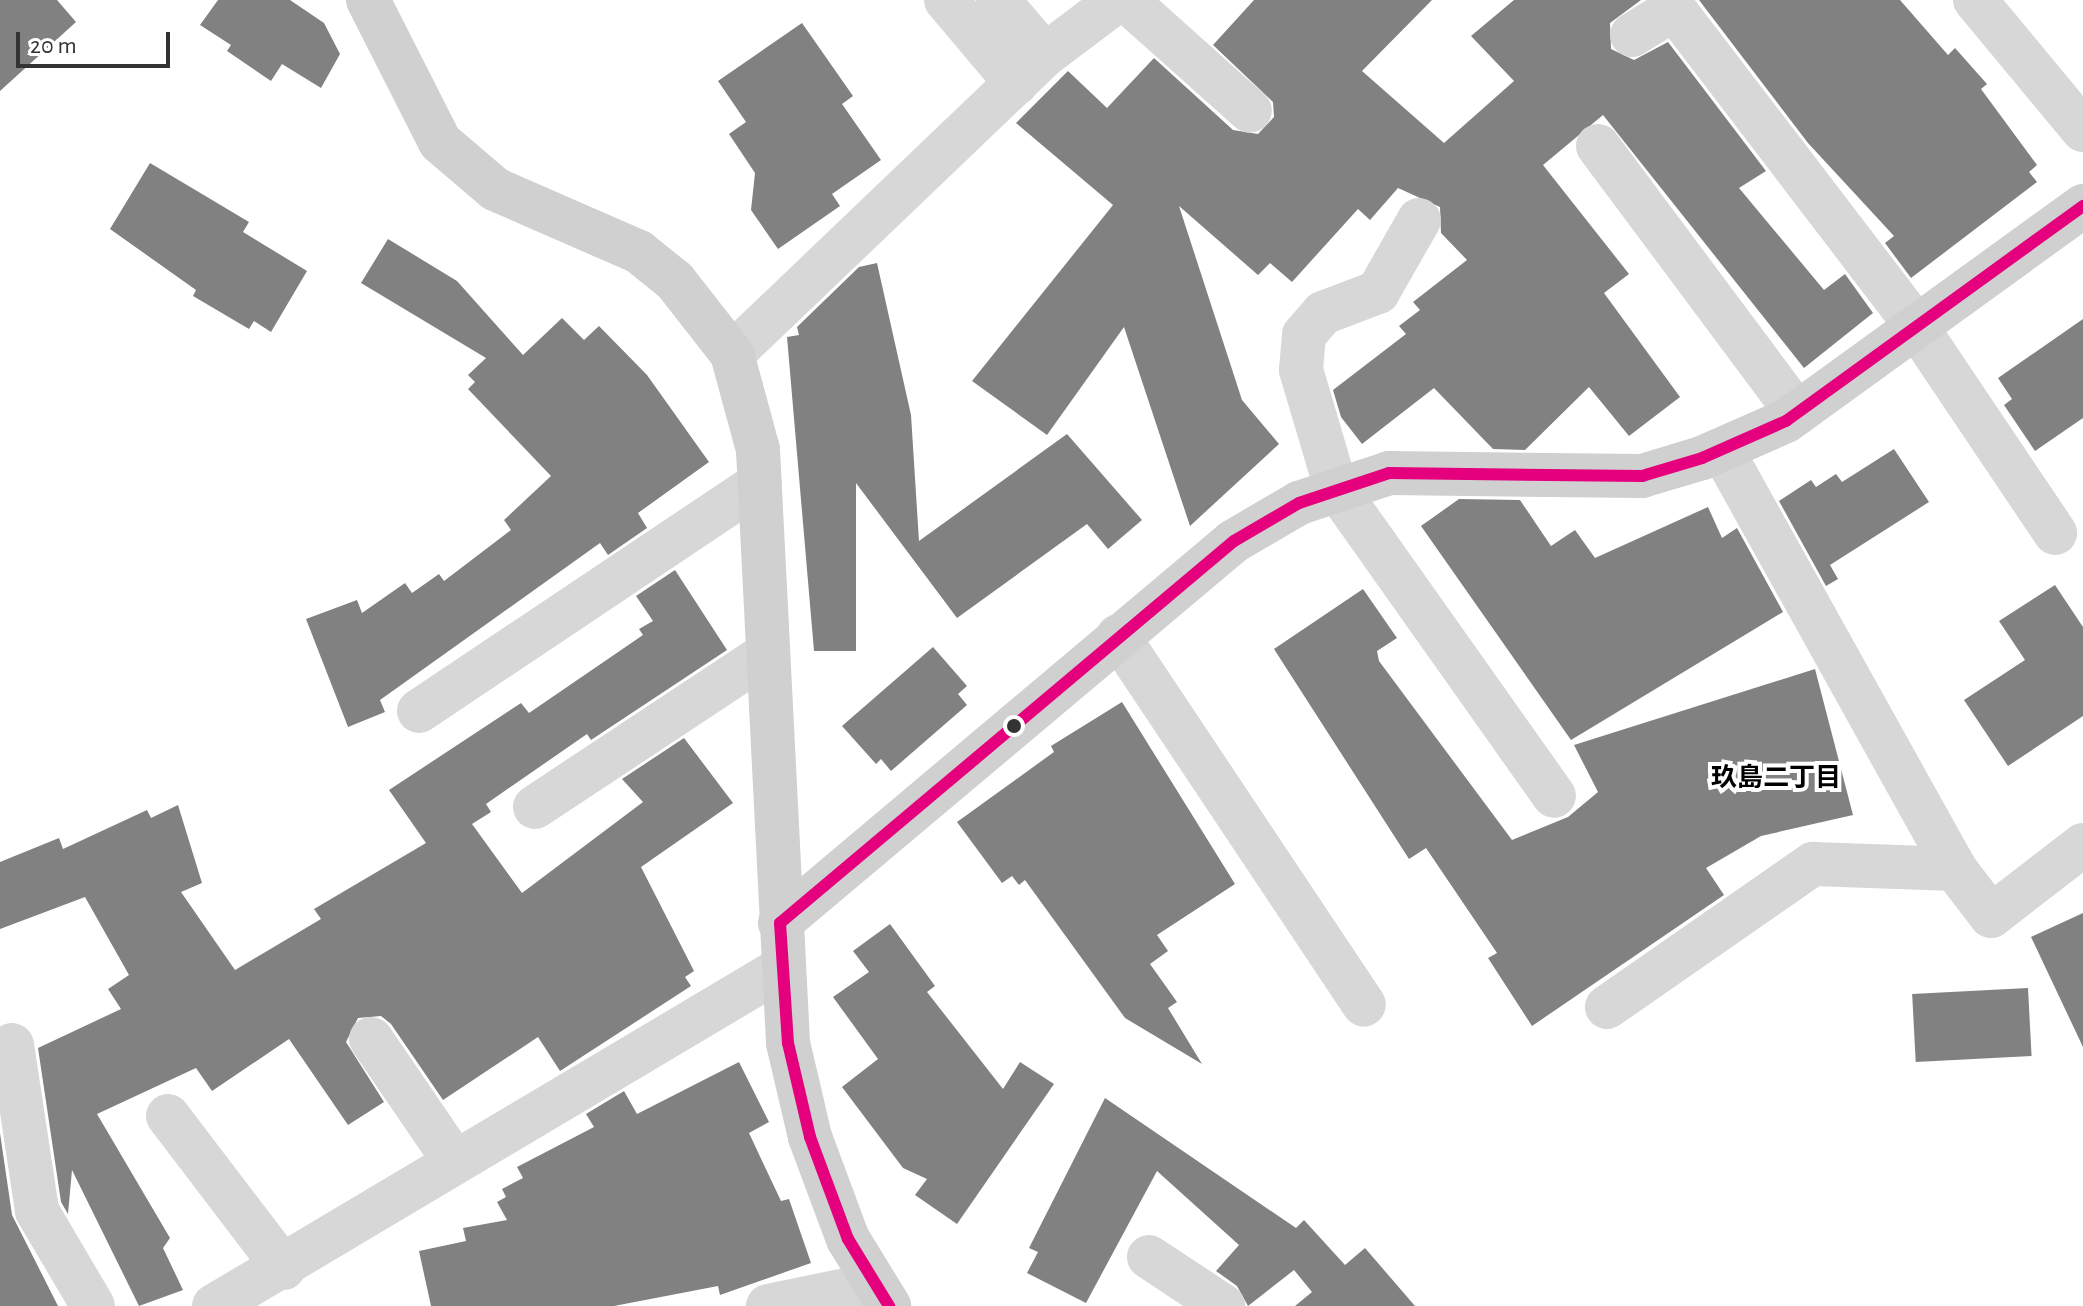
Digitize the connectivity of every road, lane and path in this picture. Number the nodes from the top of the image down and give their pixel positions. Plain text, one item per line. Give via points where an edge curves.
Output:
1 (368, 0) edge
2 (946, 0) edge
3 (998, 0) edge
4 (1975, 0) edge
5 (1108, 4) edge
6 (1632, 35) dead end
7 (1030, 69) junction
8 (1250, 111) dead end
9 (2083, 130) edge
10 (1598, 146) dead end
11 (2083, 206) edge
12 (1419, 220) dead end
13 (1914, 323) junction
14 (732, 354) junction
15 (1797, 413) junction
16 (1722, 450) junction
17 (760, 483) junction
18 (1336, 488) junction
19 (2055, 533) dead end
20 (1118, 636) junction
21 (768, 653) junction
22 (419, 711) dead end
23 (1554, 796) dead end
24 (535, 807) dead end
25 (2083, 845) edge
26 (1955, 869) junction
27 (780, 923) junction
28 (784, 967) junction
29 (1364, 1005) dead end
30 (1607, 1007) dead end
31 (371, 1039) dead end
32 (12, 1045) dead end
33 (168, 1116) dead end
34 (453, 1159) junction
35 (1149, 1257) dead end
36 (284, 1268) junction
37 (882, 1295) edge
38 (93, 1306) edge
39 (214, 1306) edge
40 (768, 1306) edge
41 (1223, 1306) edge

1 - 14 street via 440,142 495,189 639,252 675,281
2 - 7 street
3 - 7 street
4 - 9 street
5 - 7 street
5 - 8 street
6 - 13 street via 1674,9
7 - 14 street
10 - 15 street
11 - 13 street
12 - 18 street via 1378,292 1323,313 1304,335 1301,370
13 - 15 street
13 - 19 street
14 - 17 street
15 - 16 street
16 - 18 street via 1642,476 1389,473
16 - 26 street
17 - 21 street
17 - 22 street
18 - 20 street via 1234,541
18 - 23 street
20 - 27 street
20 - 29 street
21 - 24 street
21 - 27 street
25 - 26 street via 1991,916
26 - 30 street via 1813,864
27 - 28 street
28 - 34 street
28 - 37 street via 788,1043 810,1137 848,1239
31 - 34 street
32 - 38 street via 37,1211
33 - 36 street
34 - 36 street
35 - 41 street
36 - 39 street
37 - 40 street

